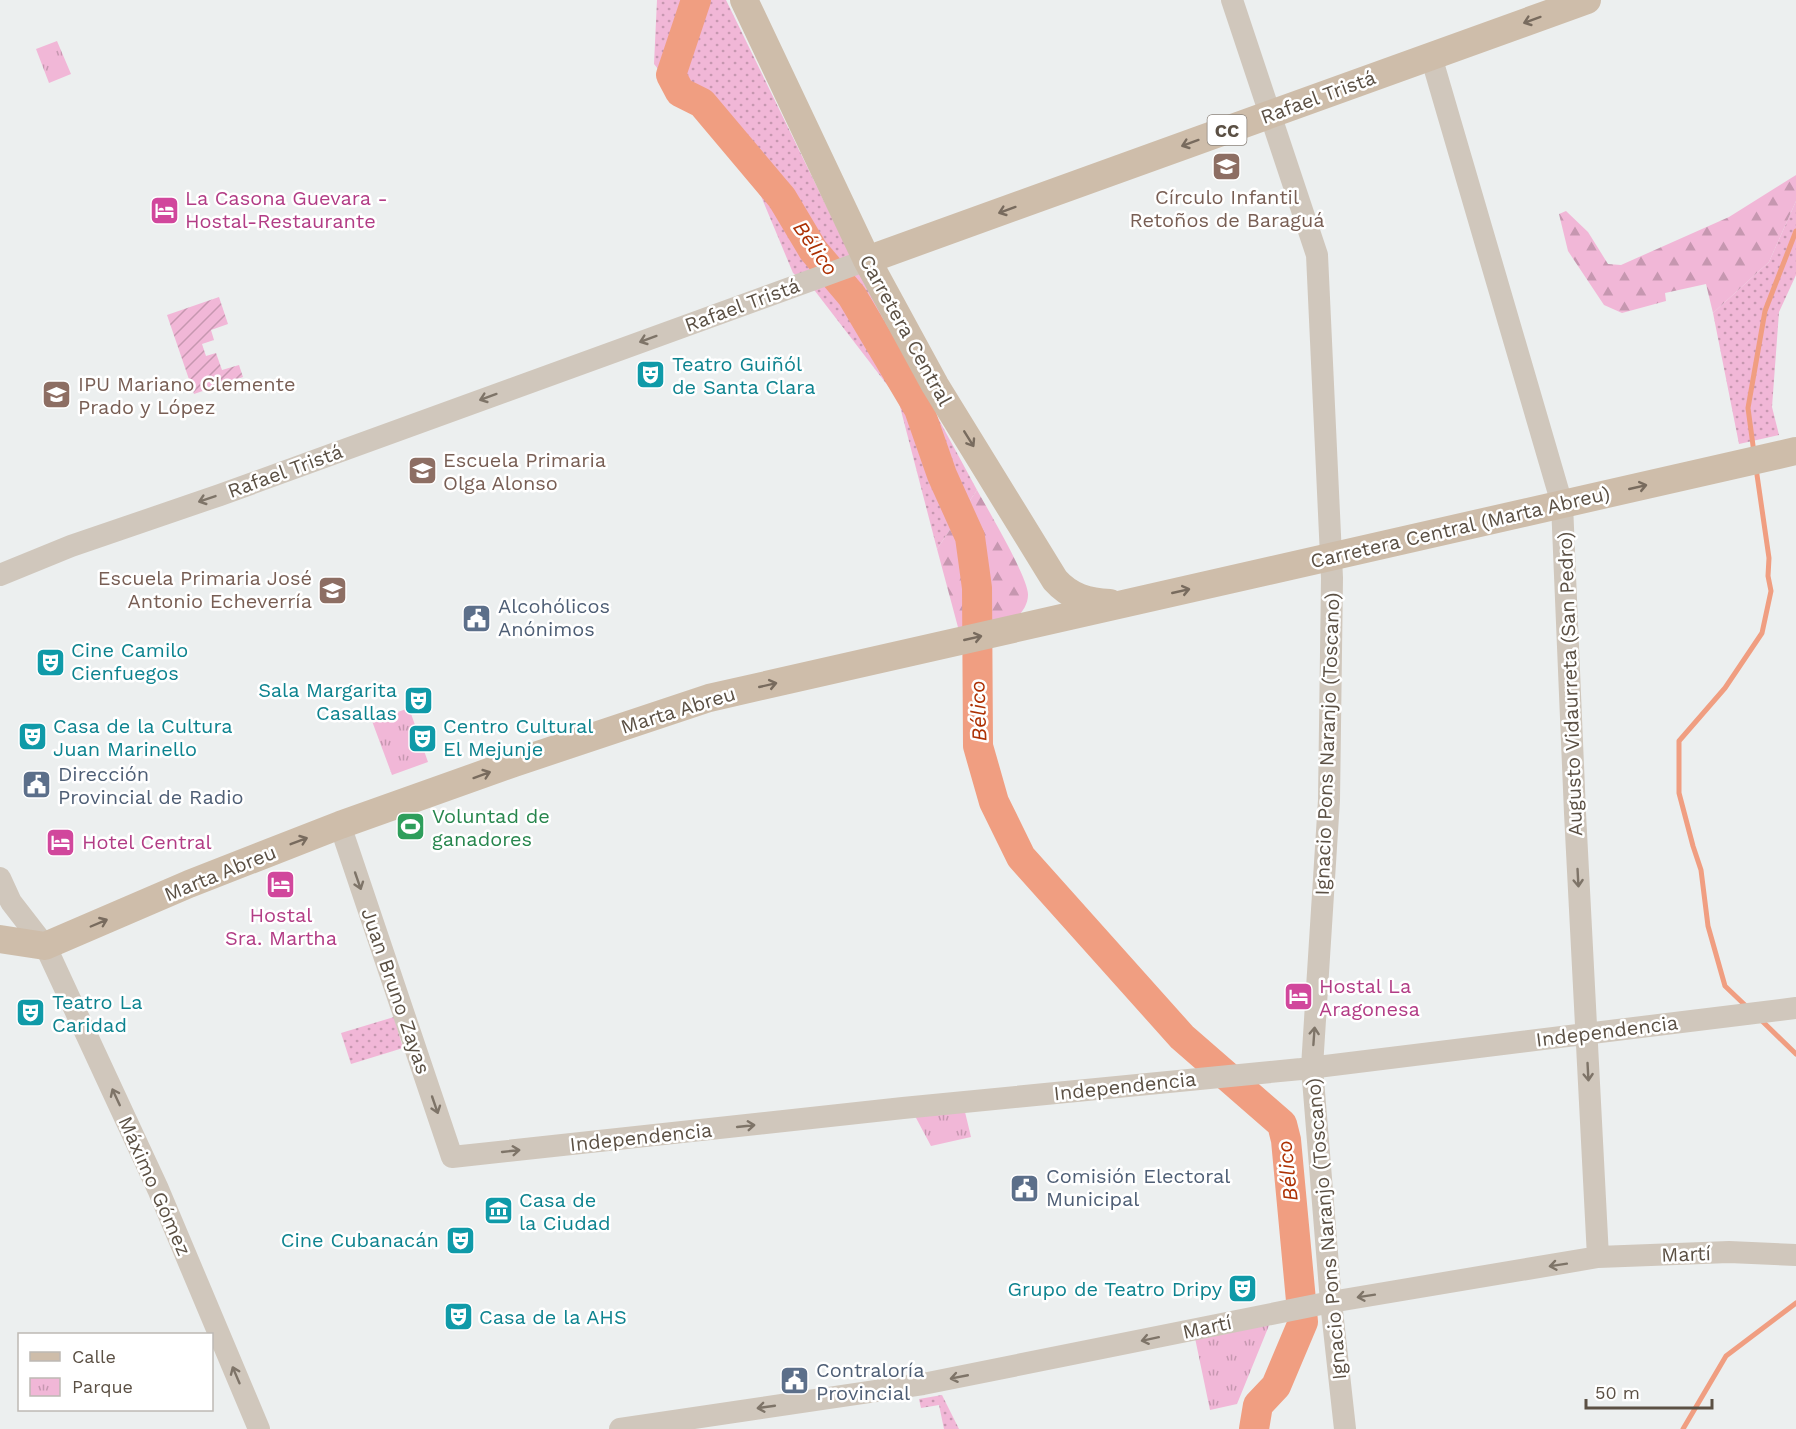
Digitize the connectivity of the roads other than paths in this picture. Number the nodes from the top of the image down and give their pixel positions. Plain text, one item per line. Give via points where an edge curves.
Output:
1 (744, 0) edge
2 (1232, 0) edge
3 (1587, 0) edge
4 (1431, 56) junction
5 (1271, 114) junction
6 (871, 259) junction
7 (1796, 451) edge
8 (1562, 504) junction
9 (1331, 557) junction
10 (0, 575) edge
11 (1124, 604) junction
12 (340, 825) junction
13 (0, 878) edge
14 (11, 902) junction
15 (0, 937) edge
16 (45, 946) junction
17 (1796, 1008) edge
18 (1586, 1034) junction
19 (1306, 1068) junction
20 (452, 1157) joint
21 (1790, 1255) edge
22 (1598, 1257) junction
23 (1326, 1303) junction
24 (259, 1429) edge
25 (620, 1429) edge
26 (1345, 1429) edge

1 - 6 main road, Carretera Central via 845,214
2 - 5 street, Ignacio Pons Naranjo (Toscano)
3 -> 4 main road, Rafael Tristá / CC
4 - 5 main road, Rafael Tristá / CC
4 - 8 street, Augusto Vidaurreta (San Pedro)
5 -> 6 main road, Rafael Tristá / CC
5 - 9 street, Ignacio Pons Naranjo (Toscano) via 1317,255
6 -> 10 street, Rafael Tristá via 71,546
6 -> 11 main road, Carretera Central via 935,385 1055,580 1075,596 1093,602
8 -> 7 main road, Carretera Central (Marta Abreu)
8 - 9 main road, Carretera Central (Marta Abreu)
8 -> 18 street, Augusto Vidaurreta (San Pedro)
11 -> 9 main road, Carretera Central (Marta Abreu)
19 -> 9 street, Ignacio Pons Naranjo (Toscano) via 1329,800
12 -> 11 main road, Marta Abreu via 709,698
16 -> 12 main road, Marta Abreu
12 -> 20 street, Juan Bruno Zayas
13 - 14 street, Máximo Gómez
14 - 15 street via 11,920
14 - 16 street, Máximo Gómez
15 - 16 main road
24 -> 16 street, Máximo Gómez via 158,1189
17 - 18 street, Independencia
18 - 19 street, Independencia
18 -> 22 street, Augusto Vidaurreta (San Pedro)
20 -> 19 street, Independencia
19 - 23 street, Ignacio Pons Naranjo (Toscano)
21 - 22 street, Martí via 1729,1252
22 -> 23 street, Martí
23 -> 25 street, Martí via 924,1384
23 - 26 street, Ignacio Pons Naranjo (Toscano)

